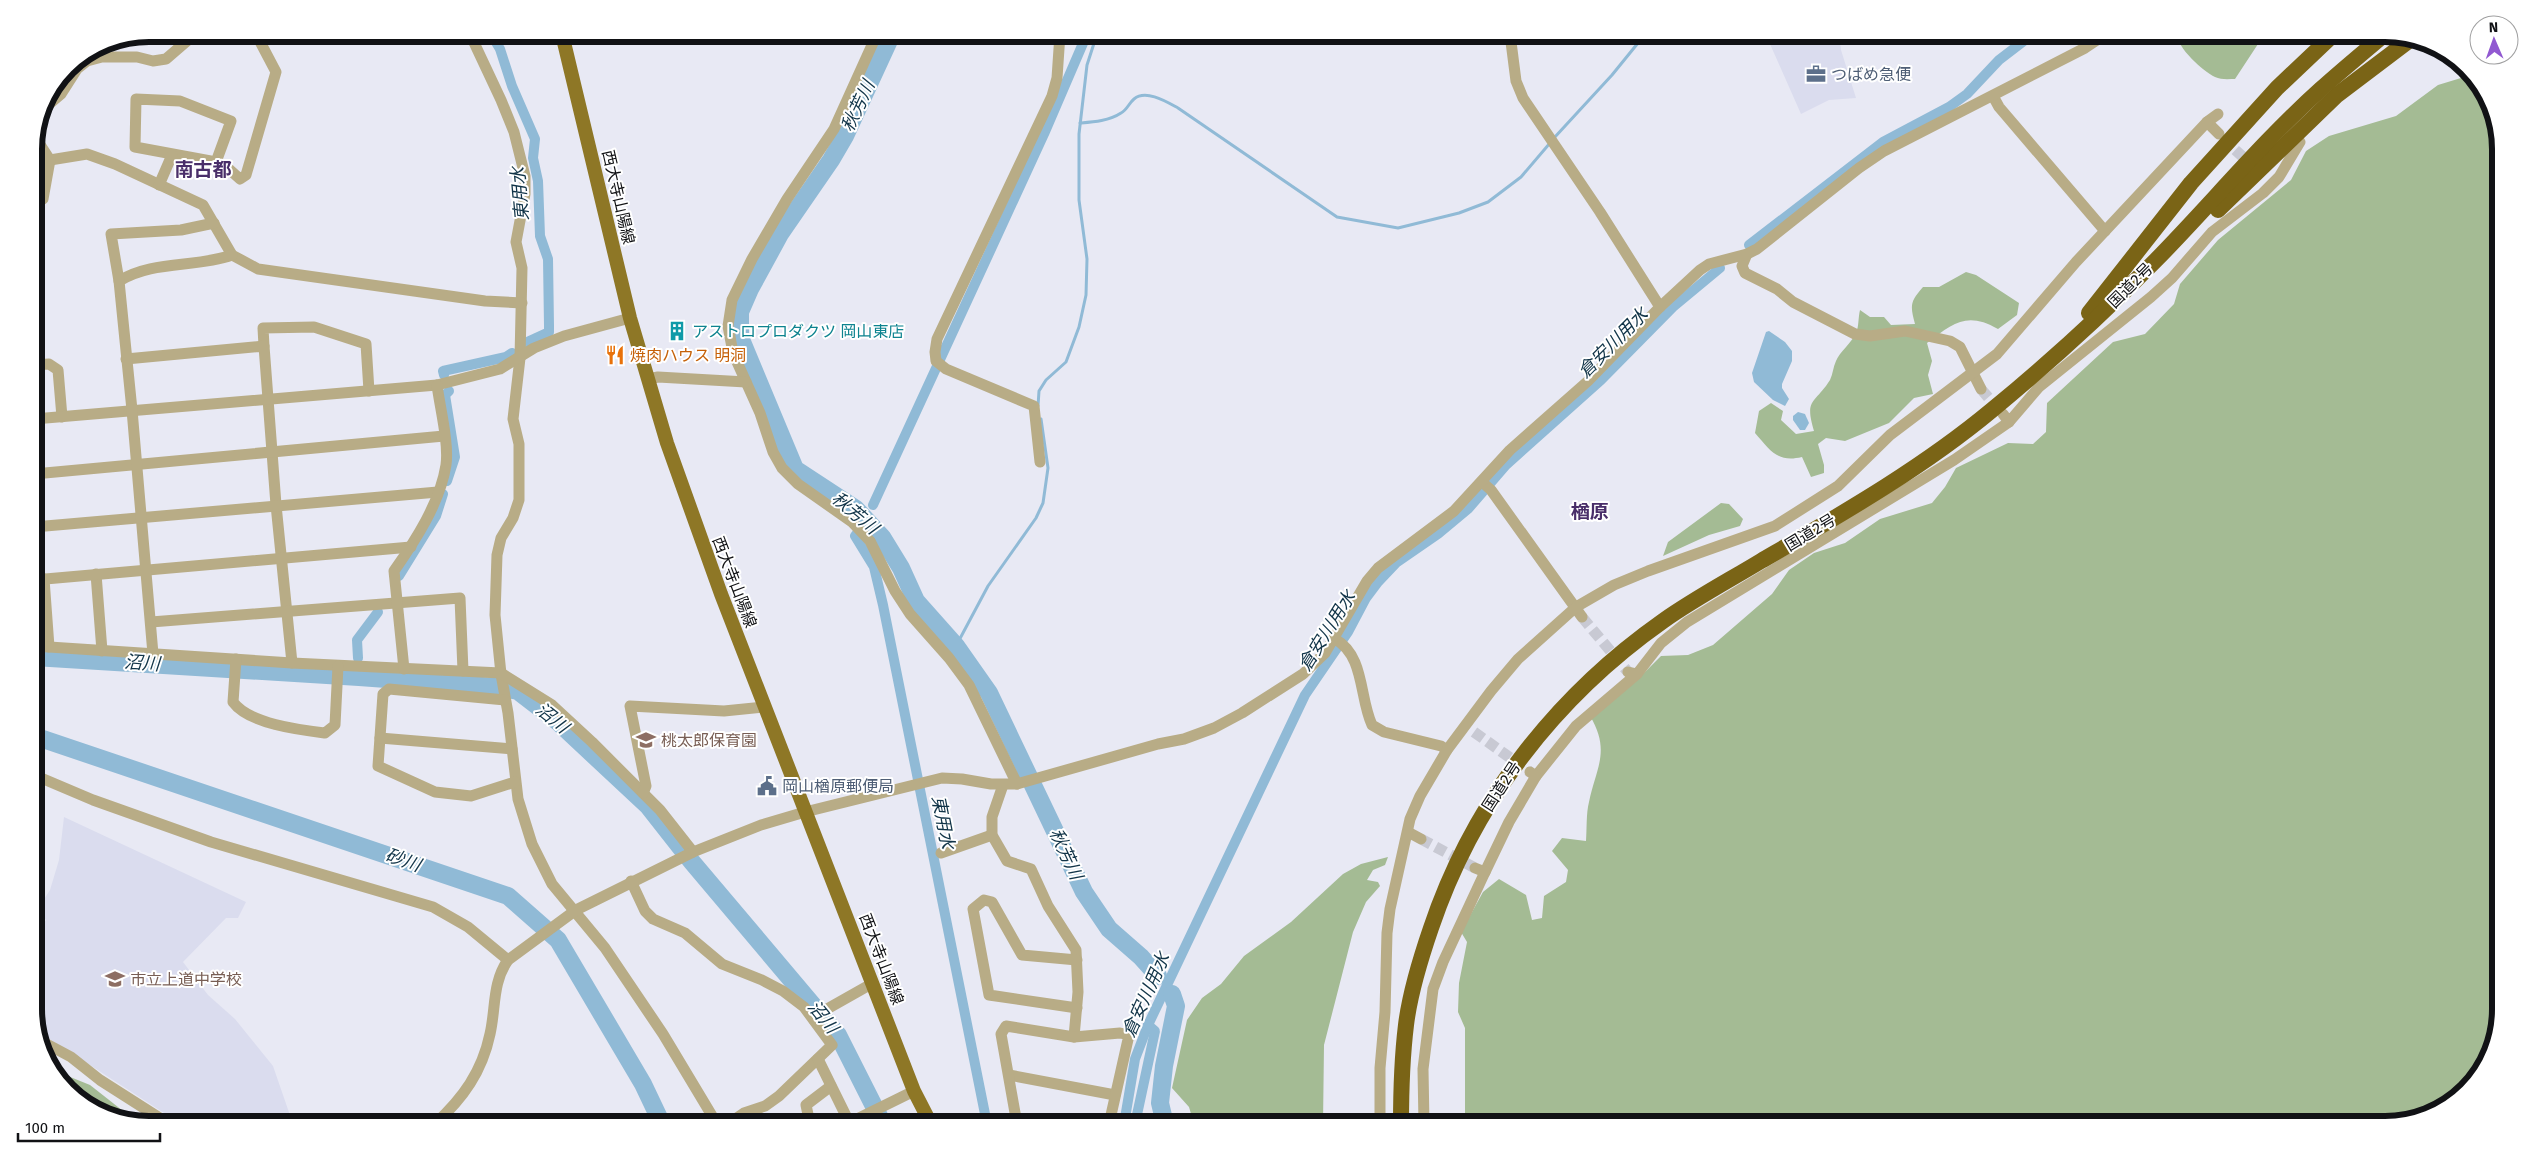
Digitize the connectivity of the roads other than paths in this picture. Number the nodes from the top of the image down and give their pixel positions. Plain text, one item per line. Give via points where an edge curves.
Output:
1 (186, 42) edge
2 (260, 42) edge
3 (474, 42) edge
4 (564, 42) edge
5 (873, 42) edge
6 (1059, 42) edge
7 (1511, 42) edge
8 (2095, 42) edge
9 (2325, 42) edge
10 (2376, 42) edge
11 (2403, 45) edge
12 (92, 60) edge
13 (73, 75) edge
14 (1993, 96) junction
15 (56, 98) edge
16 (2218, 114) dead end
17 (2207, 122) junction
18 (2218, 134) tunnel mouth
19 (2300, 142) dead end
20 (43, 149) edge
21 (172, 155) junction
22 (50, 160) junction
23 (216, 162) junction
24 (2262, 175) tunnel mouth
25 (2270, 184) junction
26 (159, 185) junction
27 (43, 199) edge
28 (214, 223) junction
29 (2105, 231) junction
30 (1747, 254) junction
31 (232, 255) junction
32 (2157, 259) junction
33 (119, 281) junction
34 (522, 303) junction
35 (1660, 308) junction
36 (630, 318) junction
37 (264, 346) junction
38 (520, 358) junction
39 (126, 359) junction
40 (43, 364) edge
41 (2043, 368) junction
42 (1973, 374) junction
43 (648, 378) junction
44 (746, 382) junction
45 (437, 385) junction
46 (1981, 389) tunnel mouth
47 (369, 391) junction
48 (268, 399) junction
49 (132, 410) junction
50 (62, 417) junction
51 (43, 418) edge
52 (444, 436) junction
53 (274, 452) junction
54 (1040, 462) dead end
55 (137, 464) junction
56 (43, 473) edge
57 (1486, 485) junction
58 (438, 492) junction
59 (276, 505) junction
60 (142, 517) junction
61 (43, 526) edge
62 (411, 547) junction
63 (282, 557) junction
64 (147, 569) junction
65 (96, 574) junction
66 (43, 579) edge
67 (397, 603) junction
68 (43, 606) edge
69 (1576, 607) junction
70 (287, 611) junction
71 (1582, 617) tunnel mouth
72 (151, 622) junction
73 (1339, 641) junction
74 (43, 647) edge
75 (49, 647) junction
76 (102, 651) junction
77 (153, 654) junction
78 (236, 659) junction
79 (292, 663) junction
80 (338, 666) junction
81 (404, 669) junction
82 (463, 671) junction
83 (501, 673) junction
84 (505, 699) junction
85 (764, 706) junction
86 (380, 738) junction
87 (512, 749) junction
88 (1447, 750) junction
89 (43, 779) edge
90 (516, 782) junction
91 (1021, 783) junction
92 (1003, 785) junction
93 (644, 793) junction
94 (805, 812) junction
95 (1408, 832) junction
96 (992, 834) junction
97 (1421, 839) tunnel mouth
98 (693, 852) junction
99 (941, 853) dead end
100 (631, 882) junction
101 (573, 912) junction
102 (511, 958) junction
103 (1077, 960) junction
104 (872, 983) junction
105 (1077, 1008) junction
106 (814, 1020) junction
107 (1074, 1037) junction
108 (49, 1045) edge
109 (818, 1059) junction
110 (1009, 1075) junction
111 (831, 1086) junction
112 (914, 1091) junction
113 (1115, 1094) junction
114 (156, 1116) edge
115 (443, 1116) edge
116 (712, 1116) edge
117 (740, 1116) edge
118 (808, 1116) edge
119 (846, 1116) edge
120 (866, 1116) edge
121 (927, 1116) edge
122 (1016, 1116) edge
123 (1111, 1116) edge
124 (1380, 1116) edge
125 (1401, 1116) edge
126 (1424, 1116) edge

1 - 12 street via 166,59 102,57
2 - 23 street via 276,72 246,175 240,179
3 - 34 street via 514,132 525,176 516,242 522,268
4 - 36 main road, 西大寺山陽線
5 - 44 street via 834,129 786,200 732,300 729,340
6 - 54 street via 1052,96 937,339 935,352 936,361 946,369 1034,406
7 - 35 street via 1519,90
8 - 14 street
9 - 41 highway via 2277,88 2191,183
10 - 32 highway, 国道2号 via 2319,90
11 - 32 highway via 2338,95 2172,254
13 - 15 street
14 - 29 street
14 - 30 street via 1884,151 1758,249
16 - 17 street
17 - 18 street
17 - 29 street
19 - 25 street
20 - 22 street
21 - 23 street
21 - 23 street via 135,147 136,99 180,101 231,121
21 - 26 street
22 - 26 street via 87,154
22 - 27 street
24 - 25 street
25 - 126 street via 2212,232 2152,297 1954,460 1687,622 1660,643 1576,726 1533,774 1480,870 1443,962 1433,989 1423,1069
26 - 28 street via 203,205
28 - 31 street
28 - 33 street via 181,230 110,234
29 - 42 street via 1998,354
30 - 35 street via 1709,264
30 - 42 street via 1742,270 1777,289 1793,302 1855,334 1870,336 1905,331 1950,341 1960,346
31 - 33 street via 198,264 150,268
31 - 34 street via 258,269 485,301
32 - 41 highway, 国道2号
33 - 39 street
34 - 38 street
35 - 57 street via 1588,381 1510,450
36 - 38 street via 564,336 534,348
36 - 43 main road, 西大寺山陽線
37 - 39 street
37 - 47 street via 263,328 314,327 366,344
37 - 48 street
38 - 45 street via 500,369
38 - 83 street via 513,419 519,444 519,500 501,538 497,555 496,615
39 - 49 street
40 - 50 street via 50,364 58,370
41 - 125 highway, 国道2号 via 1915,467 1663,621 1573,695 1540,732 1508,772 1480,819 1456,862 1436,911 1418,965 1406,1022
42 - 46 street
42 - 69 street via 1890,435 1838,486 1793,517 1755,534 1648,570
43 - 44 street
43 - 85 main road, 西大寺山陽線 via 692,519
44 - 91 street via 782,468 798,484 852,522 870,541 910,614 950,658 969,685
45 - 47 street
45 - 52 street
47 - 48 street
48 - 49 street
48 - 53 street
49 - 50 street
49 - 55 street
50 - 51 street
52 - 53 street
52 - 58 street via 446,464
53 - 55 street
53 - 59 street
55 - 56 street
55 - 60 street
57 - 69 street
57 - 73 street via 1378,568 1367,581
58 - 59 street
58 - 62 street
59 - 60 street
59 - 63 street
60 - 61 street
60 - 64 street
62 - 63 street
62 - 67 street via 394,571
63 - 64 street
63 - 70 street
64 - 65 street
64 - 72 street
65 - 66 street
65 - 76 street
67 - 70 street
67 - 81 street
67 - 82 street via 460,598
68 - 75 street
69 - 71 street
69 - 88 street via 1518,659 1469,729
70 - 72 street
70 - 79 street
72 - 77 street
73 - 88 street via 1353,657 1372,725 1384,732
73 - 91 street via 1303,674 1214,728
74 - 75 street
75 - 76 street
76 - 77 street
77 - 78 street
78 - 79 street
78 - 80 street via 233,702 240,711 292,729 325,733 335,725
79 - 80 street
80 - 81 street
81 - 82 street
82 - 83 street
83 - 84 street
83 - 93 street via 552,705
84 - 86 street via 389,689 383,694
84 - 87 street
85 - 93 street via 724,711 630,706 646,786
85 - 94 main road, 西大寺山陽線
86 - 87 street
86 - 90 street via 378,766 435,792 471,796
87 - 90 street
88 - 95 street via 1420,796
89 - 102 street via 93,800 228,847 433,907
90 - 101 street via 532,844 552,884
91 - 92 street
92 - 94 street via 962,779 921,782
92 - 96 street via 992,817
93 - 98 street
94 - 98 street via 761,825
94 - 104 main road, 西大寺山陽線
95 - 97 street
95 - 124 street via 1387,933
96 - 99 street
96 - 103 street via 1007,861 1031,869 1048,906 1076,950
98 - 100 street
100 - 101 street
100 - 106 street via 653,919 684,933 722,964 783,991 804,1007
101 - 102 street
101 - 116 street via 663,1034
102 - 115 street via 500,971 490,1034 481,1060 467,1091
103 - 105 street
103 - 105 street via 1022,955 992,902 984,900 973,909 989,995
104 - 106 street
104 - 112 main road, 西大寺山陽線
105 - 107 street
106 - 109 street via 832,1044
107 - 110 street via 1006,1026 1001,1034
107 - 113 street via 1128,1035
108 - 114 street
109 - 111 street
109 - 117 street via 772,1101
110 - 113 street
110 - 122 street
111 - 118 street via 806,1105
111 - 119 street
112 - 120 street
112 - 121 main road, 西大寺山陽線
113 - 123 street

